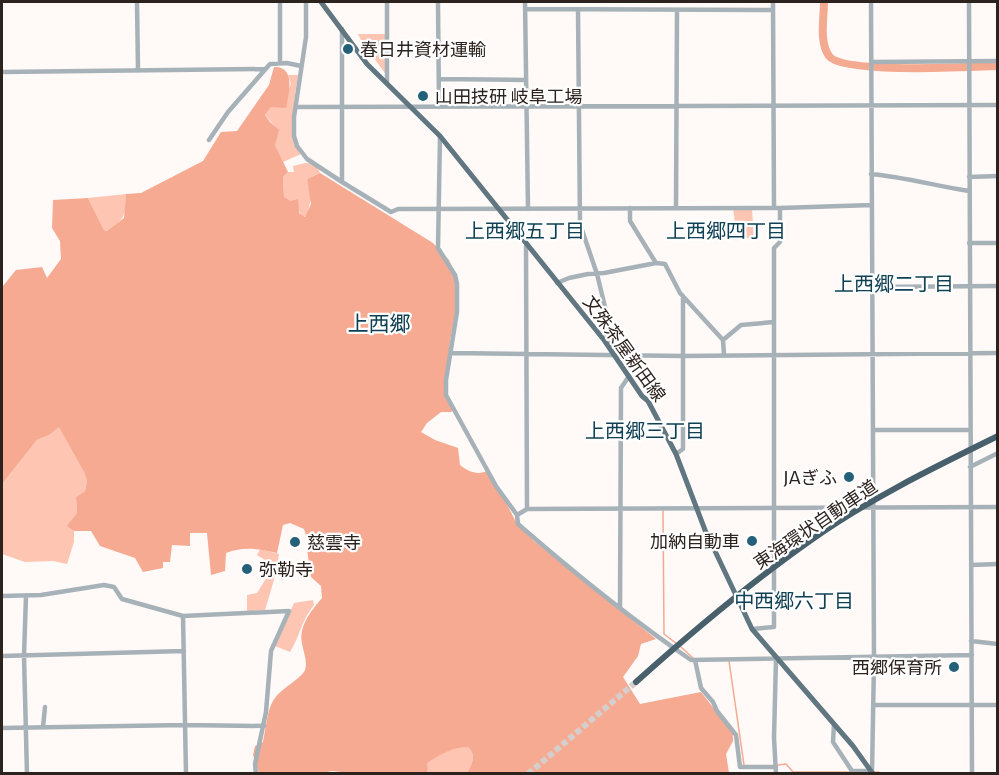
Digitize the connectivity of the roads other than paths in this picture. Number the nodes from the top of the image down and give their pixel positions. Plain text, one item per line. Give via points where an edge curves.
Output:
1 (137, 2) edge
2 (280, 2) edge
3 (306, 2) edge
4 (321, 2) edge
5 (387, 2) edge
6 (438, 2) edge
7 (525, 2) edge
8 (773, 2) edge
9 (871, 2) edge
10 (969, 2) edge
11 (526, 9) junction
12 (578, 10) junction
13 (677, 10) junction
14 (773, 10) junction
15 (342, 27) junction
16 (998, 61) edge
17 (969, 62) junction
18 (280, 63) junction
19 (871, 65) junction
20 (301, 66) junction
21 (265, 69) junction
22 (138, 70) junction
23 (2, 72) edge
24 (439, 79) junction
25 (526, 80) junction
26 (387, 83) junction
27 (870, 105) junction
28 (969, 105) junction
29 (998, 105) edge
30 (676, 106) junction
31 (773, 106) junction
32 (296, 107) junction
33 (341, 107) junction
34 (412, 107) junction
35 (439, 107) junction
36 (526, 107) junction
37 (578, 107) junction
38 (440, 136) junction
39 (209, 140) dead end
40 (871, 174) junction
41 (998, 176) edge
42 (969, 177) junction
43 (342, 182) junction
44 (969, 191) junction
45 (872, 206) junction
46 (676, 207) junction
47 (528, 208) junction
48 (579, 208) junction
49 (630, 208) junction
50 (777, 208) junction
51 (439, 209) junction
52 (498, 210) junction
53 (969, 243) junction
54 (998, 243) edge
55 (526, 246) junction
56 (656, 263) junction
57 (597, 274) junction
58 (557, 283) junction
59 (871, 286) junction
60 (970, 286) junction
61 (998, 286) edge
62 (683, 296) junction
63 (774, 321) junction
64 (723, 340) junction
65 (451, 353) junction
66 (970, 353) junction
67 (998, 353) edge
68 (528, 354) junction
69 (614, 354) junction
70 (871, 354) junction
71 (724, 355) junction
72 (775, 355) junction
73 (683, 356) junction
74 (629, 376) junction
75 (873, 430) junction
76 (970, 430) junction
77 (998, 436) edge
78 (998, 453) edge
79 (676, 454) junction
80 (970, 467) junction
81 (776, 507) junction
82 (872, 507) junction
83 (970, 507) junction
84 (998, 507) edge
85 (696, 508) junction
86 (527, 509) junction
87 (621, 509) junction
88 (516, 515) junction
89 (998, 564) edge
90 (971, 565) junction
91 (2, 596) edge
92 (26, 596) junction
93 (620, 608) junction
94 (183, 616) junction
95 (752, 629) junction
96 (971, 640) junction
97 (998, 644) edge
98 (184, 651) junction
99 (972, 655) junction
100 (2, 656) edge
101 (24, 656) junction
102 (776, 658) junction
103 (873, 658) junction
104 (695, 660) junction
105 (636, 682) tunnel mouth
106 (873, 705) junction
107 (970, 705) junction
108 (998, 705) edge
109 (45, 707) dead end
110 (834, 724) junction
111 (185, 725) junction
112 (264, 726) junction
113 (26, 727) junction
114 (43, 727) junction
115 (2, 728) edge
116 (776, 770) edge
117 (872, 773) edge
118 (27, 774) edge
119 (186, 774) edge
120 (256, 774) edge
121 (972, 774) edge

1 - 22 street
2 - 18 street
3 - 20 street
4 - 15 main road, 文殊茶屋新田線
5 - 26 street
6 - 24 street
7 - 11 street
8 - 14 street
9 - 19 street
10 - 17 street
11 - 12 street
11 - 25 street
12 - 13 street
12 - 37 street
13 - 14 street
13 - 30 street
14 - 31 street
15 - 26 main road, 文殊茶屋新田線 via 367,64
15 - 33 street
16 - 17 street
17 - 19 street
17 - 28 street
18 - 20 street
18 - 21 street
19 - 27 street
20 - 32 street
21 - 22 street
21 - 39 street
22 - 23 street
24 - 25 street
24 - 35 street
25 - 36 street
26 - 34 main road, 文殊茶屋新田線
27 - 28 street
27 - 31 street
27 - 40 street
28 - 29 street
28 - 42 street
30 - 31 street
30 - 37 street
30 - 46 street
31 - 50 street
32 - 33 street
32 - 43 street via 294,136 299,151
33 - 34 street
33 - 43 street
34 - 35 street
34 - 38 main road, 文殊茶屋新田線
35 - 36 street
36 - 37 street
36 - 47 street
37 - 48 street
38 - 51 street
38 - 52 main road, 文殊茶屋新田線
40 - 44 street
40 - 45 street
41 - 42 street
42 - 44 street
43 - 51 street via 391,212 398,208
44 - 53 street
45 - 50 street
45 - 59 street
46 - 49 street
46 - 50 street
47 - 48 street
47 - 52 street
48 - 49 street
48 - 57 street via 582,232
49 - 56 street via 630,221
50 - 63 street via 780,242 774,248
51 - 52 street
51 - 65 street via 438,248 457,284
52 - 55 main road, 文殊茶屋新田線
53 - 54 street
53 - 60 street
55 - 58 main road, 文殊茶屋新田線
55 - 68 street
56 - 57 street
56 - 62 street via 665,264
57 - 58 street
57 - 69 street via 606,333
58 - 69 main road, 文殊茶屋新田線
59 - 60 street
59 - 70 street
60 - 61 street
60 - 66 street
62 - 64 street
62 - 73 street
63 - 64 street via 741,325
63 - 72 street
64 - 71 street
65 - 68 street
65 - 88 street via 446,395
66 - 67 street
66 - 70 street
66 - 76 street
68 - 69 street
68 - 86 street
69 - 73 street
69 - 74 main road, 文殊茶屋新田線
70 - 72 street
70 - 75 street
71 - 72 street
71 - 73 street
72 - 81 street
73 - 79 street via 683,449
74 - 79 main road, 文殊茶屋新田線 via 648,401
74 - 87 street via 621,388
75 - 76 street
75 - 82 street
76 - 80 street
77 - 105 highway, 東海環状自動車道 via 901,486 815,537 744,590
78 - 80 street
79 - 85 main road, 文殊茶屋新田線
80 - 83 street
81 - 82 street
81 - 85 street
81 - 95 street via 774,627
82 - 83 street
82 - 103 street
83 - 84 street
83 - 90 street
85 - 87 street
85 - 95 main road, 文殊茶屋新田線
86 - 87 street
86 - 88 street
87 - 93 street
88 - 93 street via 518,524
89 - 90 street
90 - 96 street
91 - 92 street
92 - 94 street via 104,585 114,587 120,598
92 - 101 street
93 - 104 street
94 - 98 street
94 - 112 street via 289,610 271,651
95 - 102 main road, 文殊茶屋新田線
96 - 97 street
96 - 99 street
98 - 101 street
98 - 111 street
99 - 103 street
99 - 107 street
100 - 101 street
101 - 113 street
102 - 103 street
102 - 104 street
102 - 110 main road, 文殊茶屋新田線
102 - 116 street
103 - 106 street
104 - 116 street via 701,688 736,735 740,767
106 - 107 street
106 - 117 street
107 - 108 street
107 - 121 street
109 - 114 street
110 - 117 main road, 文殊茶屋新田線
110 - 117 street via 833,742 852,771
111 - 112 street
111 - 114 street
111 - 119 street
112 - 120 street
113 - 114 street
113 - 115 street
113 - 118 street

